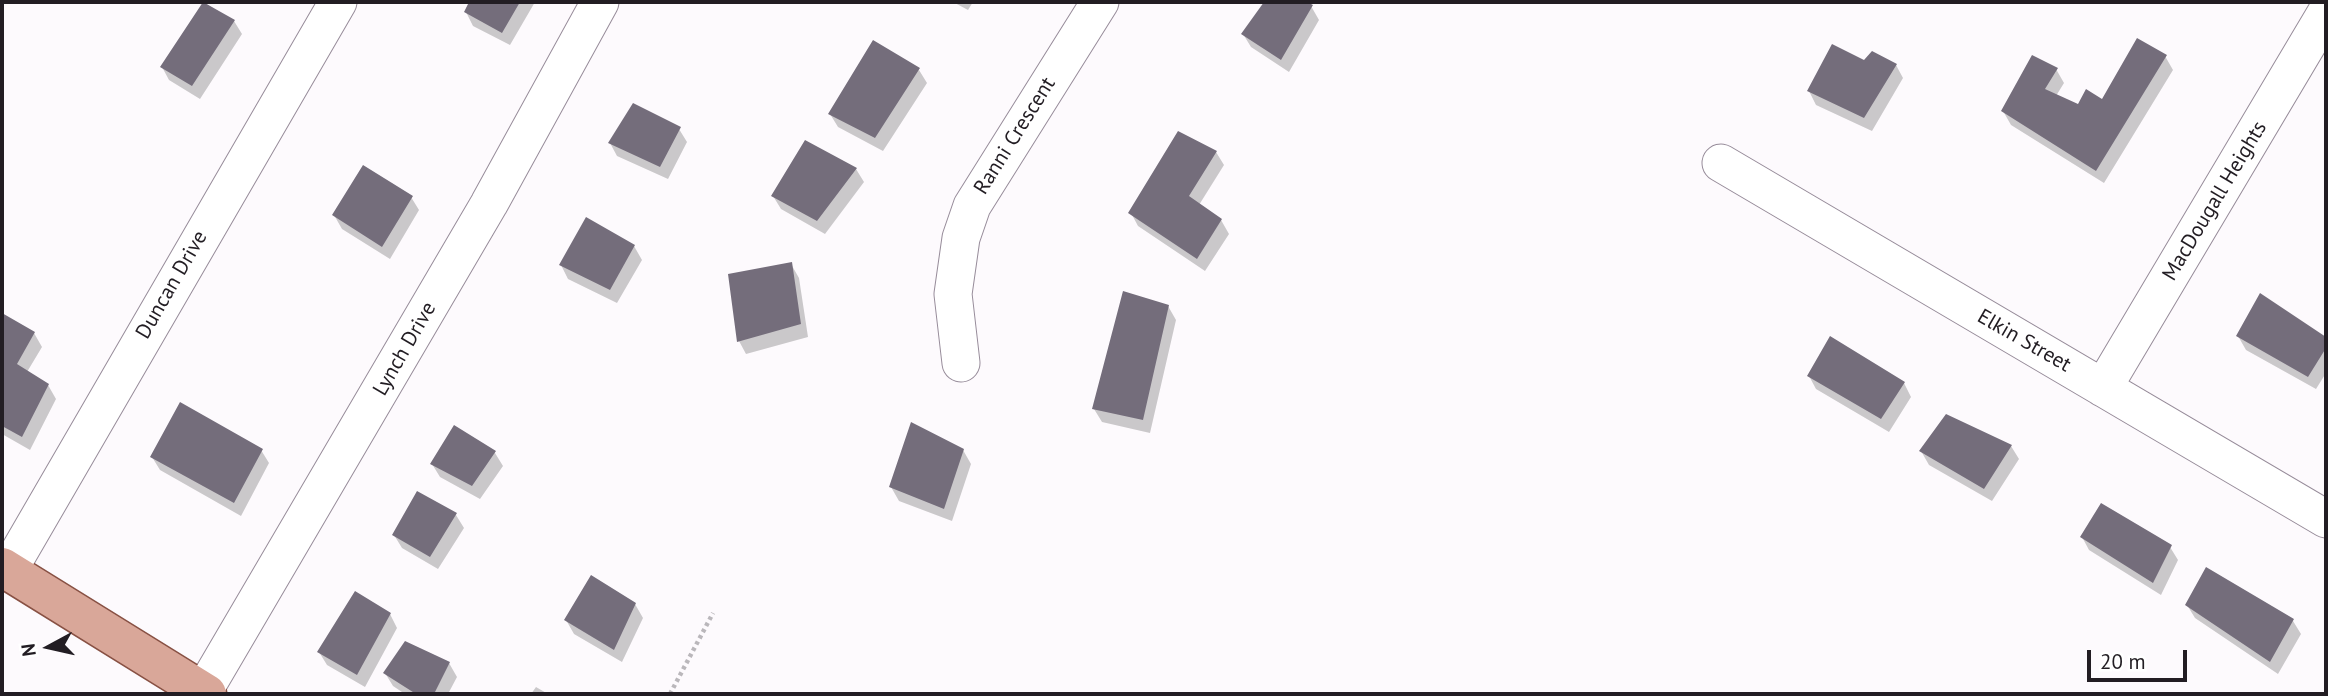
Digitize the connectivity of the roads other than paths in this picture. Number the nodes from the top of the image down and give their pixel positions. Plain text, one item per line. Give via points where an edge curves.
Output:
1 (338, 2) edge
2 (600, 2) edge
3 (1100, 2) edge
4 (2326, 13) edge
5 (1721, 163) dead end
6 (961, 363) dead end
7 (2103, 388) junction
8 (2326, 519) edge
9 (5, 569) edge
10 (205, 693) edge

1 - 9 street, Duncan Drive
2 - 10 street, Lynch Drive via 482,216
3 - 6 street, Ranni Crescent via 972,206 961,238 953,294
4 - 7 street, MacDougall Heights
5 - 7 street, Elkin Street
7 - 8 street, Elkin Street
9 - 10 main road

